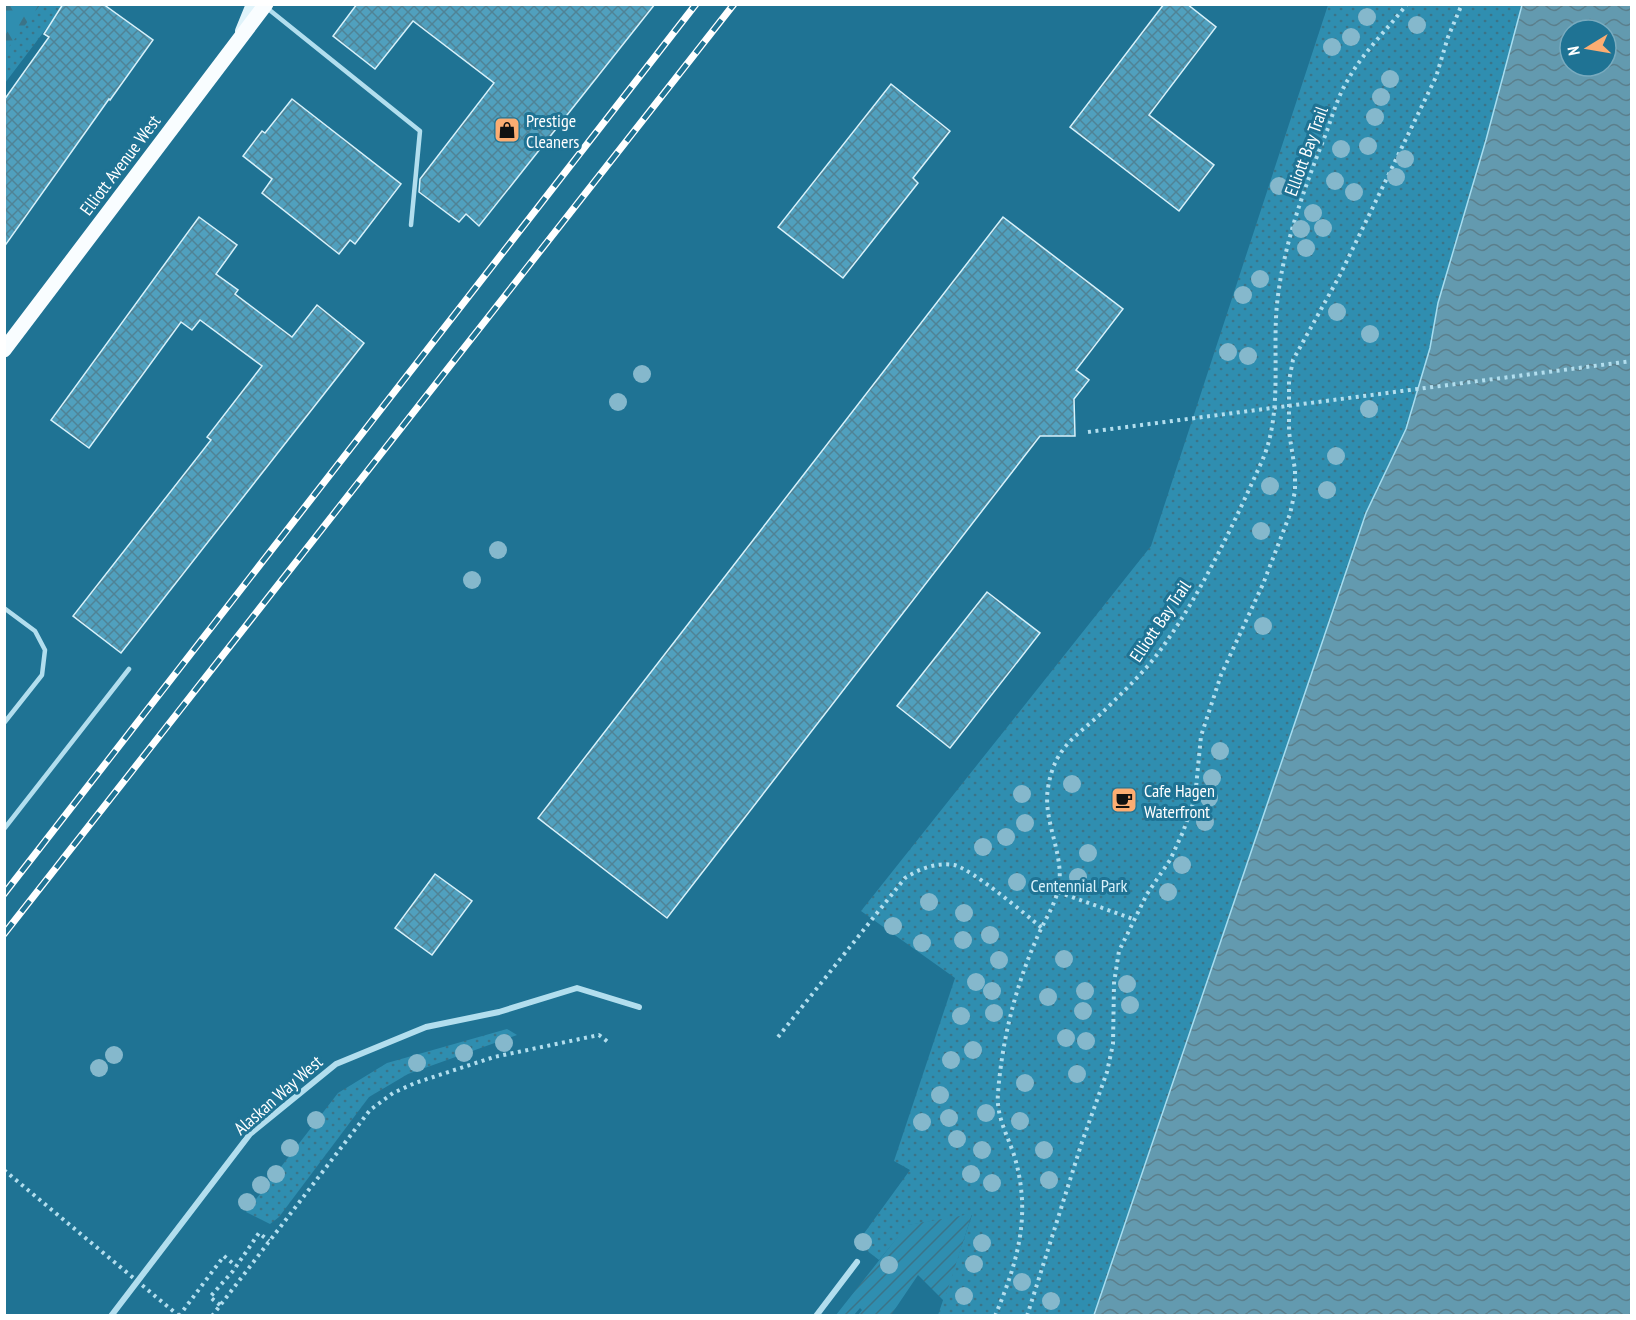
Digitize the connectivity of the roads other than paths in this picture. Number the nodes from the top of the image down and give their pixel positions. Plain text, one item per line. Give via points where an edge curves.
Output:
1 (261, 5) edge
2 (411, 225) dead end
3 (4, 350) edge
4 (5, 608) edge
5 (129, 669) dead end
6 (4, 723) edge
7 (4, 829) edge
8 (639, 1007) dead end
9 (858, 1262) dead end
10 (111, 1316) edge
11 (816, 1316) edge

1 - 2 lane via 420,131
1 - 3 main road, Elliott Avenue West via 236,44
4 - 6 lane via 36,631 45,650 42,675
5 - 7 lane
8 - 10 street, Alaskan Way West via 577,988 499,1012 426,1027 336,1064 250,1134
9 - 11 street

